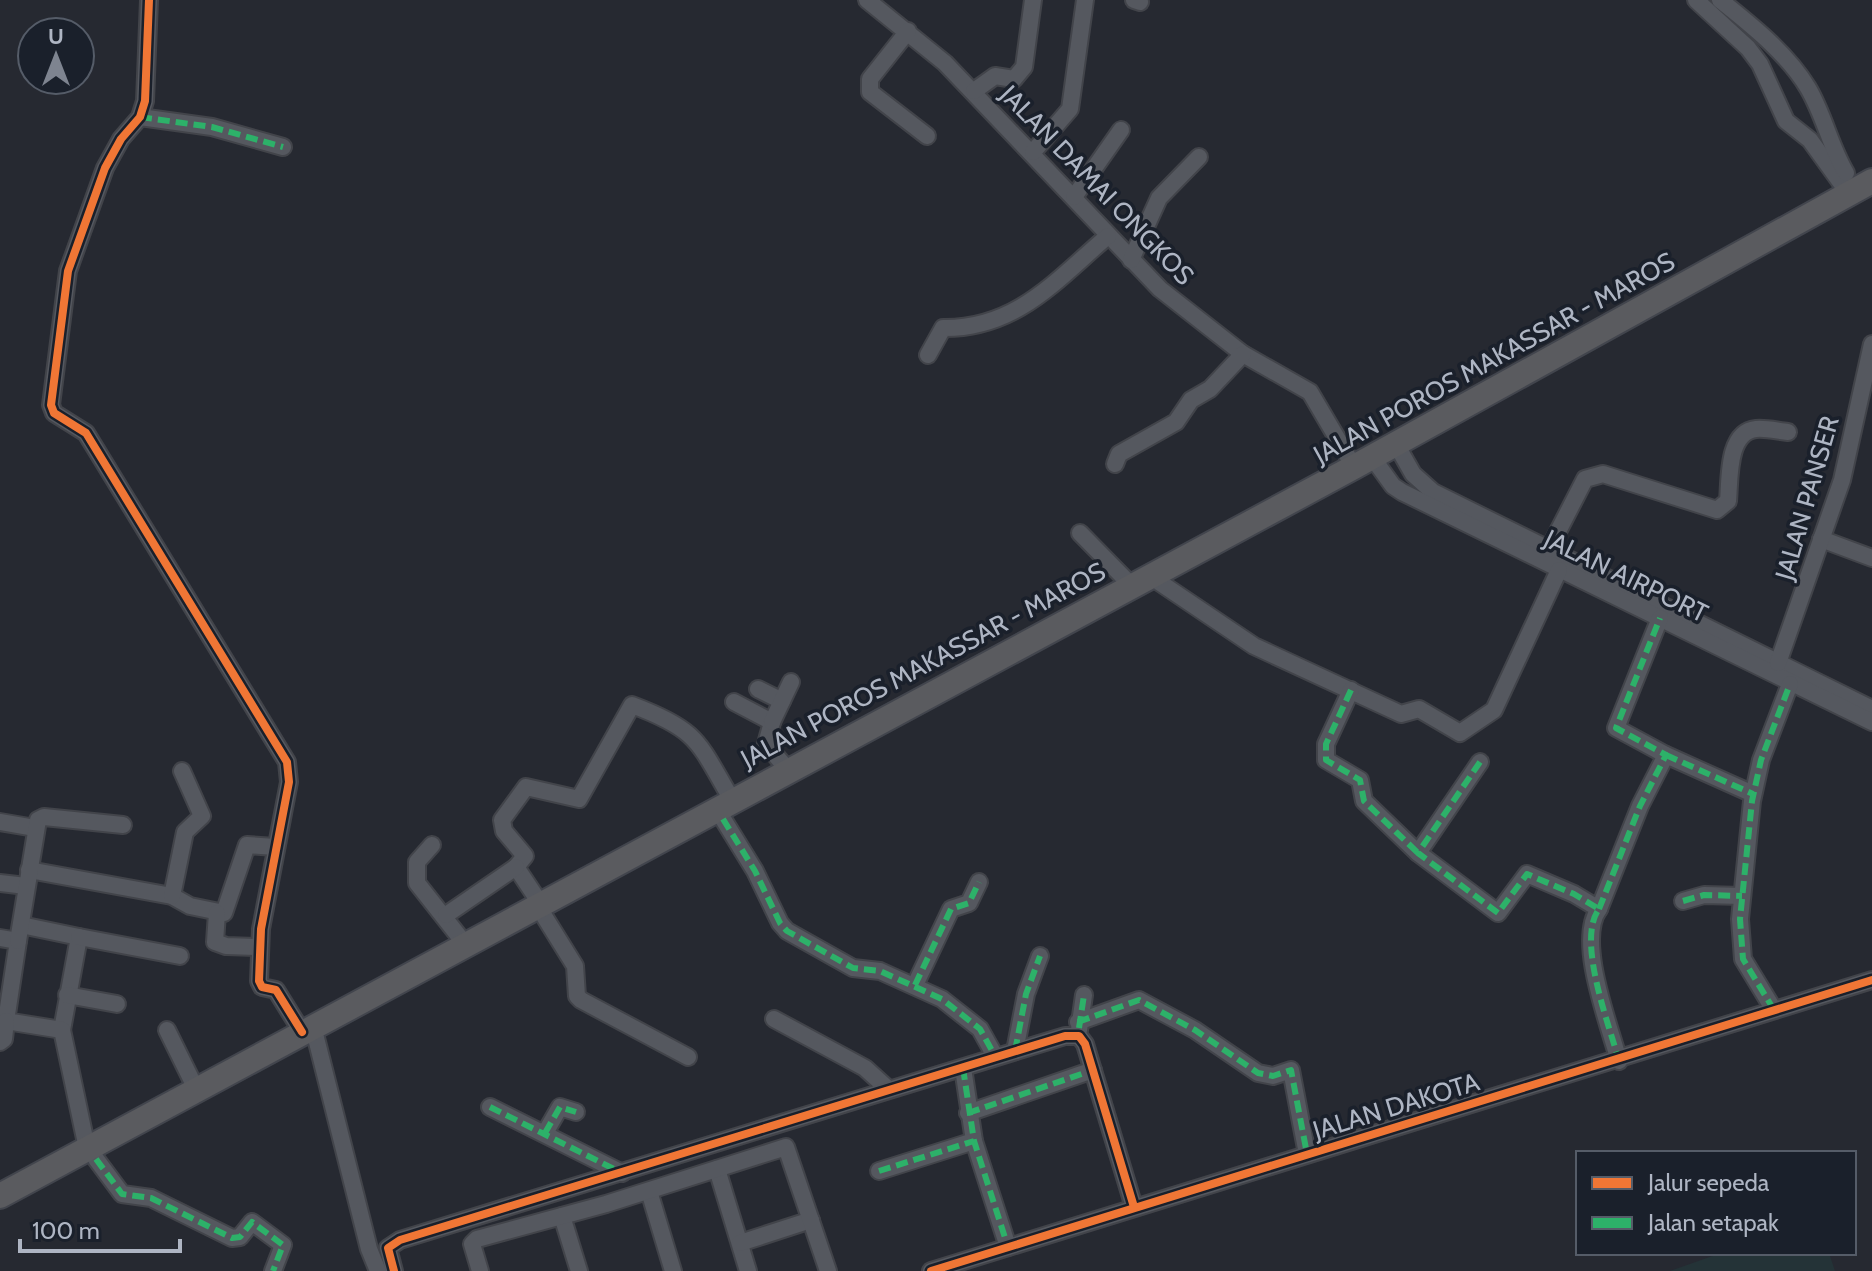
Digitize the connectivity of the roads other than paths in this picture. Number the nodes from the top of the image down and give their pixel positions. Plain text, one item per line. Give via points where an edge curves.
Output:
1 (149, 0) edge
2 (867, 0) edge
3 (1033, 0) edge
4 (1085, 0) edge
5 (1696, 0) edge
6 (1720, 0) edge
7 (908, 31) junction
8 (974, 91) junction
9 (140, 117) junction
10 (1121, 130) dead end
11 (927, 136) dead end
12 (283, 147) dead end
13 (1033, 152) junction
14 (1199, 157) dead end
15 (1862, 190) edge
16 (1074, 197) junction
17 (1108, 236) junction
18 (1131, 260) junction
19 (1872, 344) edge
20 (1243, 354) junction
21 (928, 355) dead end
22 (1788, 432) dead end
23 (1398, 448) junction
24 (1368, 463) junction
25 (1115, 464) dead end
26 (1469, 517) junction
27 (1080, 533) dead end
28 (1821, 539) junction
29 (1549, 549) junction
30 (1872, 558) edge
31 (1559, 570) junction
32 (1159, 582) junction
33 (1131, 585) junction
34 (1660, 618) junction
35 (1753, 658) junction
36 (1778, 663) junction
37 (791, 682) dead end
38 (1790, 684) junction
39 (758, 689) dead end
40 (1351, 690) junction
41 (782, 701) junction
42 (734, 702) dead end
43 (1872, 709) edge
44 (772, 722) junction
45 (1872, 722) edge
46 (1666, 755) junction
47 (1480, 762) dead end
48 (788, 770) junction
49 (182, 771) dead end
50 (760, 792) junction
51 (1753, 794) junction
52 (727, 810) junction
53 (0, 822) edge
54 (123, 825) dead end
55 (35, 828) junction
56 (432, 845) dead end
57 (275, 847) junction
58 (1418, 853) junction
59 (516, 867) junction
60 (28, 878) junction
61 (979, 882) dead end
62 (0, 883) edge
63 (172, 896) junction
64 (1742, 896) junction
65 (1683, 901) dead end
66 (1599, 909) junction
67 (542, 910) junction
68 (217, 913) junction
69 (446, 915) junction
70 (20, 933) junction
71 (79, 937) junction
72 (0, 938) edge
73 (465, 944) junction
74 (259, 947) junction
75 (180, 956) dead end
76 (1040, 956) dead end
77 (1872, 980) edge
78 (915, 985) junction
79 (67, 995) junction
80 (1084, 995) dead end
81 (4, 996) edge
82 (117, 1004) dead end
83 (1774, 1010) junction
84 (774, 1019) dead end
85 (6, 1021) junction
86 (1079, 1029) junction
87 (62, 1030) junction
88 (167, 1030) dead end
89 (309, 1035) junction
90 (0, 1042) edge
91 (1015, 1051) junction
92 (995, 1056) junction
93 (688, 1057) dead end
94 (1619, 1061) junction
95 (963, 1068) junction
96 (1093, 1070) junction
97 (887, 1088) junction
98 (196, 1089) junction
99 (490, 1107) dead end
100 (576, 1112) dead end
101 (968, 1113) junction
102 (545, 1133) junction
103 (974, 1141) junction
104 (91, 1153) junction
105 (1307, 1154) junction
106 (717, 1169) junction
107 (879, 1171) dead end
108 (622, 1173) junction
109 (649, 1191) junction
110 (0, 1196) edge
111 (1134, 1207) junction
112 (0, 1210) edge
113 (562, 1216) junction
114 (811, 1220) junction
115 (740, 1243) junction
116 (1008, 1247) junction
117 (273, 1271) edge
118 (378, 1271) edge
119 (394, 1271) edge
120 (480, 1271) edge
121 (579, 1271) edge
122 (673, 1271) edge
123 (748, 1271) edge
124 (828, 1271) edge
125 (931, 1271) edge

1 - 9 street
2 - 7 street, JALAN DAMAI ONGKOS
3 - 8 street via 1027,52 1018,75 1011,80 995,76
4 - 13 street via 1070,109
5 - 15 street via 1760,64 1786,121
6 - 15 street via 1761,33 1807,87 1831,146
7 - 8 street, JALAN DAMAI ONGKOS
7 - 11 street via 868,87
8 - 13 street, JALAN DAMAI ONGKOS
9 - 12 street via 212,127
9 - 57 street via 105,168 68,271 51,405 57,416 86,433 287,762 289,782
10 - 16 street
13 - 16 street, JALAN DAMAI ONGKOS
14 - 18 street via 1159,198
15 - 23 highway, JALAN POROS MAKASSAR - MAROS
16 - 17 street, JALAN DAMAI ONGKOS
17 - 18 street, JALAN DAMAI ONGKOS
17 - 21 street via 1041,297 981,325 943,328
18 - 20 street, JALAN DAMAI ONGKOS via 1190,315
19 - 28 street, JALAN PANSER via 1842,480
20 - 24 street, JALAN DAMAI ONGKOS via 1310,392
20 - 25 street via 1210,389 1189,402 1180,419 1119,454
22 - 29 street via 1756,429 1736,441 1728,501 1717,510 1603,474 1585,479
23 - 24 highway, JALAN POROS MAKASSAR - MAROS
23 - 26 street, JALAN AIRPORT via 1421,482
24 - 26 street, JALAN AIRPORT via 1402,492
24 - 32 highway, JALAN POROS MAKASSAR - MAROS
24 - 33 highway, JALAN POROS MAKASSAR - MAROS
26 - 29 street, JALAN AIRPORT
26 - 31 street, JALAN AIRPORT
27 - 33 street
28 - 30 street
28 - 36 street, JALAN PANSER
29 - 35 street, JALAN AIRPORT
31 - 34 street, JALAN AIRPORT
31 - 40 street via 1494,710 1466,730 1449,729 1419,709 1401,714
32 - 40 street via 1254,646
32 - 50 highway, JALAN POROS MAKASSAR - MAROS
33 - 48 highway, JALAN POROS MAKASSAR - MAROS
34 - 35 street, JALAN AIRPORT
34 - 46 street via 1616,728
35 - 36 street, JALAN AIRPORT
35 - 38 street, JALAN AIRPORT
36 - 43 street, JALAN AIRPORT
37 - 41 street
38 - 45 street, JALAN AIRPORT
38 - 51 street
39 - 41 street
40 - 58 street via 1326,744 1326,760 1360,780 1364,801
41 - 44 street
42 - 44 street
44 - 48 street via 766,744
46 - 51 street
46 - 66 street
47 - 58 street
48 - 50 highway, JALAN POROS MAKASSAR - MAROS
49 - 63 street via 202,816 185,832
50 - 52 highway, JALAN POROS MAKASSAR - MAROS
51 - 64 street
52 - 59 street via 699,741 671,721 632,705 579,799 526,787 510,809 500,826 525,856
52 - 67 highway, JALAN POROS MAKASSAR - MAROS
52 - 78 street via 787,931 853,968 880,971
53 - 55 street
54 - 55 street via 44,817
55 - 60 street
56 - 69 street via 415,873 420,889
57 - 68 street via 247,845 227,908
57 - 74 street
58 - 66 street via 1498,913 1527,874
59 - 67 street
59 - 69 street
60 - 62 street
60 - 63 street
60 - 70 street
61 - 78 street via 969,903 951,909
63 - 68 street
64 - 65 street via 1713,894
64 - 83 street via 1743,959
66 - 94 street via 1591,920 1590,945
67 - 73 highway, JALAN POROS MAKASSAR - MAROS
67 - 89 highway, JALAN POROS MAKASSAR - MAROS
67 - 93 street via 575,966 577,996
68 - 74 street via 215,942
69 - 73 street
70 - 71 street
70 - 72 street
70 - 81 street
71 - 75 street
71 - 79 street
73 - 89 highway, JALAN POROS MAKASSAR - MAROS
74 - 89 street via 260,985 276,990
76 - 91 street
77 - 83 street, JALAN DAKOTA
78 - 92 street via 971,1020
79 - 82 street
79 - 87 street
80 - 86 street
81 - 85 street
83 - 94 street, JALAN DAKOTA
84 - 97 street via 865,1068
85 - 87 street
85 - 90 street
86 - 91 street
86 - 96 street
86 - 105 street via 1139,1000 1258,1073 1273,1076 1291,1070
87 - 104 street
88 - 98 street
89 - 98 highway, JALAN POROS MAKASSAR - MAROS
89 - 104 highway, JALAN POROS MAKASSAR - MAROS
89 - 118 street
91 - 92 street
92 - 95 street
94 - 105 street, JALAN DAKOTA
95 - 97 street
95 - 101 street
96 - 101 street
96 - 111 street
97 - 108 street
98 - 104 highway, JALAN POROS MAKASSAR - MAROS
99 - 102 street
100 - 102 street via 560,1107
101 - 103 street
102 - 108 street
103 - 107 street
103 - 116 street
104 - 110 highway, JALAN POROS MAKASSAR - MAROS
104 - 112 highway, JALAN POROS MAKASSAR - MAROS
104 - 117 street via 122,1194 151,1198 232,1238 240,1237 252,1222 283,1245
105 - 111 street, JALAN DAKOTA
106 - 109 street
106 - 114 street via 788,1147
106 - 115 street
108 - 119 street via 400,1240 388,1248
109 - 113 street
109 - 122 street
111 - 116 street, JALAN DAKOTA
113 - 120 street via 473,1242
113 - 121 street
114 - 115 street
114 - 124 street
115 - 123 street
116 - 125 street, JALAN DAKOTA

